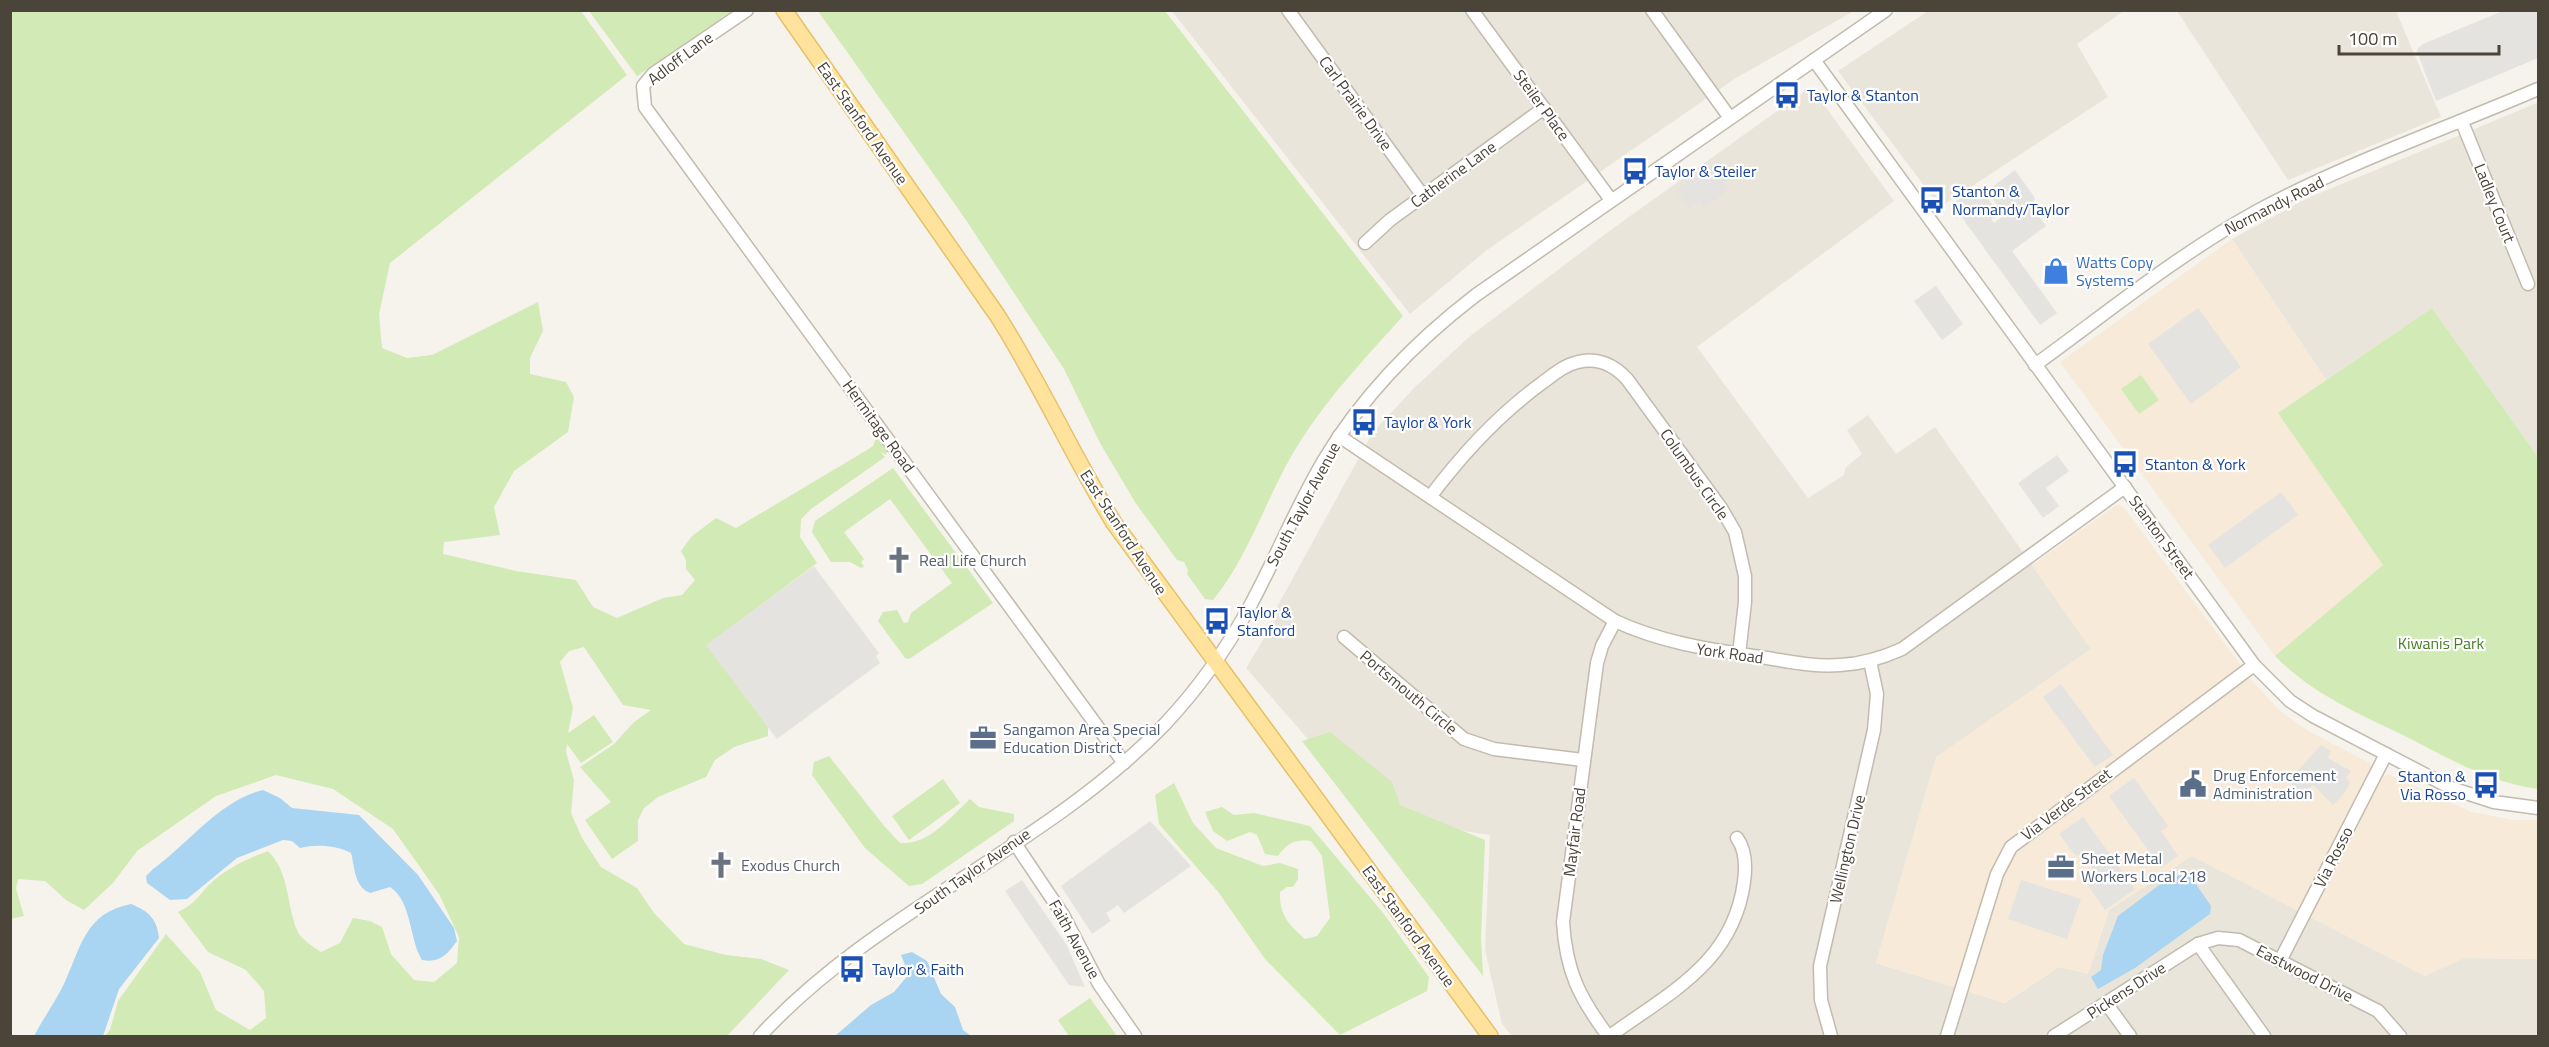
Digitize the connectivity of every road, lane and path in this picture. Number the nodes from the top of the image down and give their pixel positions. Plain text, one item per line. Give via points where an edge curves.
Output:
1 (747, 10) edge
2 (784, 10) edge
3 (1288, 10) edge
4 (1472, 10) edge
5 (1652, 10) edge
6 (1886, 10) edge
7 (1814, 60) junction
8 (643, 86) joint
9 (2538, 90) edge
10 (1544, 108) junction
11 (1730, 118) junction
12 (2462, 122) junction
13 (1424, 196) junction
14 (1611, 200) junction
15 (1365, 243) dead end
16 (2528, 284) dead end
17 (2035, 365) junction
18 (1339, 436) junction
19 (2125, 487) junction
20 (1430, 497) junction
21 (1615, 621) junction
22 (1344, 637) dead end
23 (1739, 654) junction
24 (1215, 661) junction
25 (1870, 661) junction
26 (2254, 665) junction
27 (2386, 754) junction
28 (1583, 760) junction
29 (1124, 763) junction
30 (2538, 808) edge
31 (1737, 838) dead end
32 (1014, 842) junction
33 (2198, 944) junction
34 (2280, 961) junction
35 (2106, 1003) junction
36 (760, 1036) edge
37 (1135, 1036) edge
38 (1490, 1036) edge
39 (1609, 1036) edge
40 (1831, 1036) edge
41 (1947, 1036) edge
42 (2054, 1036) edge
43 (2130, 1036) edge
44 (2264, 1036) edge
45 (2400, 1036) edge

1 - 8 street, Adloff Lane via 653,74
2 - 24 main road, East Stanford Avenue via 997,315 1114,523
3 - 13 street, Carl Prairie Drive
4 - 10 street, Steiler Place
5 - 11 street
6 - 7 street, South Taylor Avenue
7 - 11 street, South Taylor Avenue
7 - 17 street, Stanton Street
8 - 29 street, Hermitage Road via 643,102 648,112
9 - 12 street, Normandy Road
10 - 13 street, Catherine Lane
10 - 14 street, Steiler Place
11 - 14 street, South Taylor Avenue
12 - 16 street, Ladley Court
12 - 17 street, Normandy Road via 2344,169 2258,210 2166,270
13 - 15 street, Catherine Lane
14 - 18 street, South Taylor Avenue via 1432,330 1387,375
17 - 19 street, Stanton Street
18 - 20 street, York Road
18 - 24 street, South Taylor Avenue via 1311,483 1250,606
19 - 25 street, York Road via 1916,640
19 - 26 street, Stanton Street
20 - 21 street, York Road
20 - 23 street, Columbus Circle via 1490,426 1557,372 1587,360 1608,364 1621,373 1721,508 1739,545 1746,602
21 - 23 street, York Road via 1664,641
21 - 28 street, Mayfair Road via 1597,663
22 - 28 street, Portsmouth Circle via 1464,739 1494,749
23 - 25 street, York Road via 1839,666
24 - 29 street, South Taylor Avenue via 1182,705
24 - 38 main road, East Stanford Avenue
25 - 40 street, Wellington Drive via 1877,694 1874,730 1820,966 1821,1000
26 - 27 street, Stanton Street via 2290,701
26 - 41 street, Via Verde Street via 2011,847 1993,887
27 - 30 street, Stanton Street via 2472,796
27 - 34 street, Via Rosso
28 - 39 street, Mayfair Road via 1564,943 1578,993
29 - 32 street, South Taylor Avenue
31 - 39 street via 1745,862 1742,896 1723,944 1697,973
32 - 36 street, South Taylor Avenue via 850,956
32 - 37 street, Faith Avenue via 1064,915 1099,984
33 - 34 street, Eastwood Drive via 2232,938
33 - 35 street, Pickens Drive
33 - 44 street
34 - 45 street, Eastwood Drive via 2378,1011
35 - 42 street, Pickens Drive
35 - 43 street

